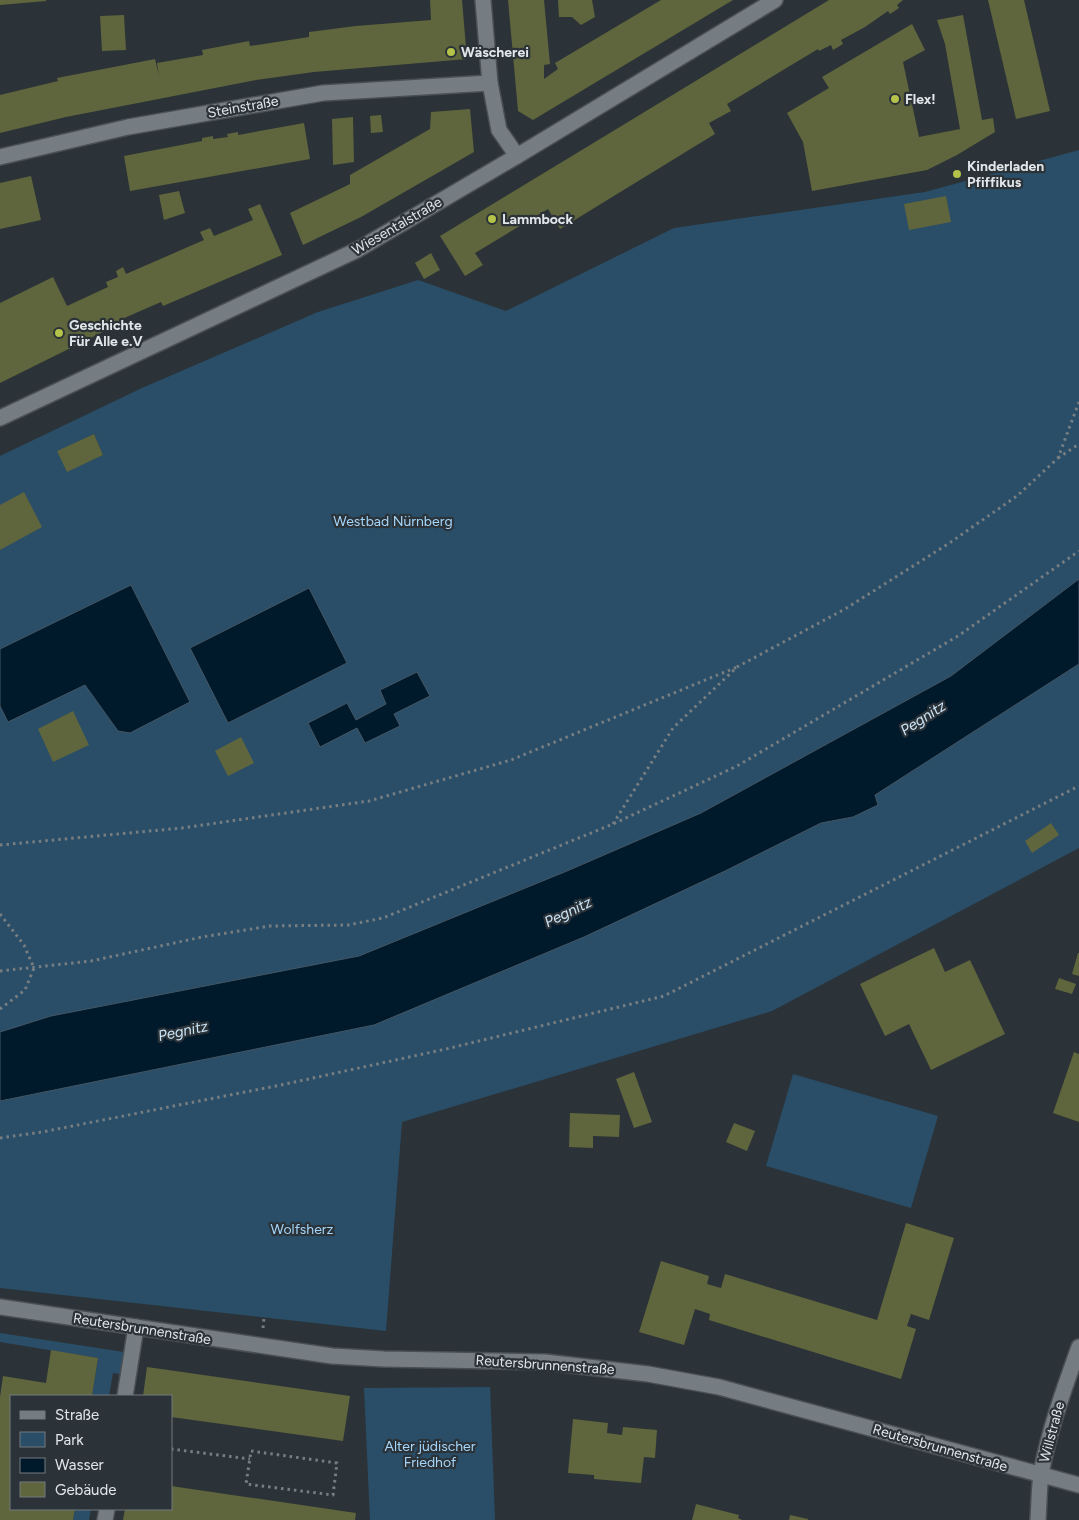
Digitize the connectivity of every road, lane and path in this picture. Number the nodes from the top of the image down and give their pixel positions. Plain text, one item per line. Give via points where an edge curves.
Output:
1 (483, 0) edge
2 (775, 0) edge
3 (490, 82) junction
4 (516, 156) junction
5 (0, 158) edge
6 (1079, 402) edge
7 (0, 418) edge
8 (1079, 444) edge
9 (1058, 458) junction
10 (1079, 551) edge
11 (737, 667) junction
12 (1079, 786) edge
13 (613, 824) junction
14 (0, 845) edge
15 (0, 914) edge
16 (0, 921) edge
17 (7, 924) junction
18 (34, 968) junction
19 (0, 971) edge
20 (0, 1009) edge
21 (0, 1138) edge
22 (0, 1307) edge
23 (136, 1328) junction
24 (1079, 1347) edge
25 (125, 1395) edge
26 (172, 1449) edge
27 (250, 1459) junction
28 (1041, 1475) junction
29 (1079, 1485) edge
30 (1038, 1520) edge

1 - 3 street
2 - 4 street, Wiesentalstraße
3 - 4 street via 499,130
3 - 5 street, Steinstraße via 323,93 128,127
4 - 7 street, Wiesentalstraße via 357,250
6 - 9 path
8 - 9 path
9 - 11 path via 1017,496 948,544 845,609
10 - 13 path via 958,636 738,766
11 - 13 path via 673,728
11 - 14 path via 511,760 369,801 182,828
12 - 21 path via 664,996 281,1085
13 - 18 path via 383,918 348,925 270,926 91,961
15 - 17 path
16 - 17 path
17 - 18 path via 24,945
18 - 19 path
18 - 20 path via 25,990
22 - 23 street, Reutersbrunnenstraße
23 - 25 street
23 - 28 street, Reutersbrunnenstraße via 332,1356 545,1362 648,1374 728,1389
24 - 28 street, Willstraße via 1055,1414
26 - 27 path
27 - 27 path via 251,1451 337,1462 333,1495 246,1484
28 - 29 street, Reutersbrunnenstraße
28 - 30 street, Willstraße

